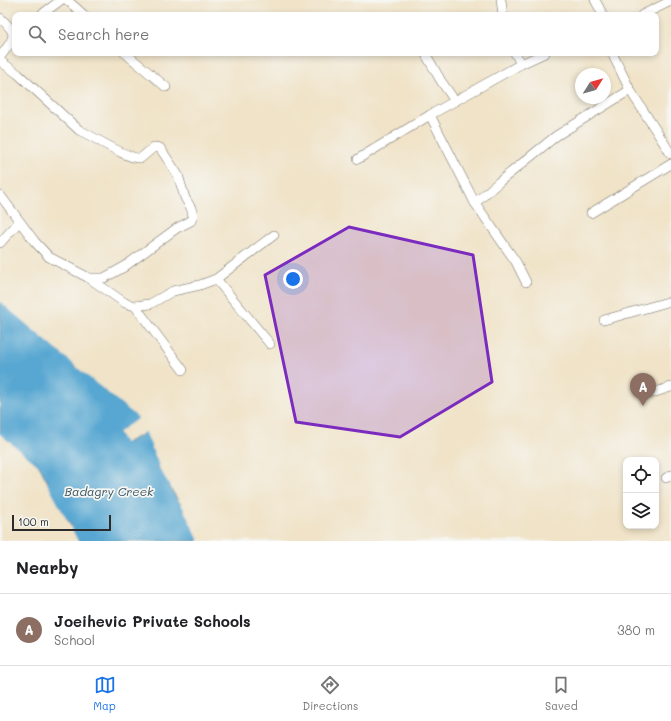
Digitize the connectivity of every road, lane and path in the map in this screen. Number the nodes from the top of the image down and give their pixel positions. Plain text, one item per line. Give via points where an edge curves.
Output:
1 (61, 0) edge
2 (67, 0) edge
3 (501, 0) edge
4 (595, 0) edge
5 (671, 1) edge
6 (45, 12) edge
7 (81, 12) edge
8 (503, 12) edge
9 (601, 12) edge
10 (648, 12) edge
11 (0, 18) edge
12 (12, 28) edge
13 (12, 39) edge
14 (129, 56) edge
15 (427, 56) edge
16 (517, 56) edge
17 (538, 56) edge
18 (613, 56) edge
19 (0, 58) edge
20 (0, 61) edge
21 (521, 64) junction
22 (166, 87) dead end
23 (630, 90) junction
24 (456, 101) junction
25 (430, 115) junction
26 (671, 154) edge
27 (358, 159) dead end
28 (671, 164) edge
29 (0, 195) edge
30 (475, 203) junction
31 (591, 213) dead end
32 (19, 222) junction
33 (274, 236) dead end
34 (0, 243) edge
35 (89, 278) junction
36 (216, 279) junction
37 (526, 282) dead end
38 (671, 301) edge
39 (135, 306) junction
40 (604, 320) dead end
41 (270, 344) dead end
42 (184, 370) dead end
43 (671, 387) edge
44 (643, 396) dead end

1 - 6 street
2 - 7 street
3 - 8 street
4 - 9 street
5 - 10 street
11 - 12 street
13 - 19 street
14 - 22 street
15 - 24 street
16 - 21 street
17 - 21 street
18 - 23 street
20 - 35 street via 18,74 79,130 135,158 141,158 154,147 160,148 178,175 191,208 191,221 177,228 124,267 104,278
21 - 24 street
23 - 26 street
23 - 30 street via 556,136
24 - 25 street
25 - 27 street
25 - 30 street
28 - 31 street
29 - 32 street
30 - 37 street via 516,262
32 - 34 street
32 - 35 street via 49,257
33 - 36 street
35 - 39 street via 124,303
36 - 39 street via 173,291 150,304
36 - 41 street
38 - 40 street
39 - 42 street
43 - 44 street

